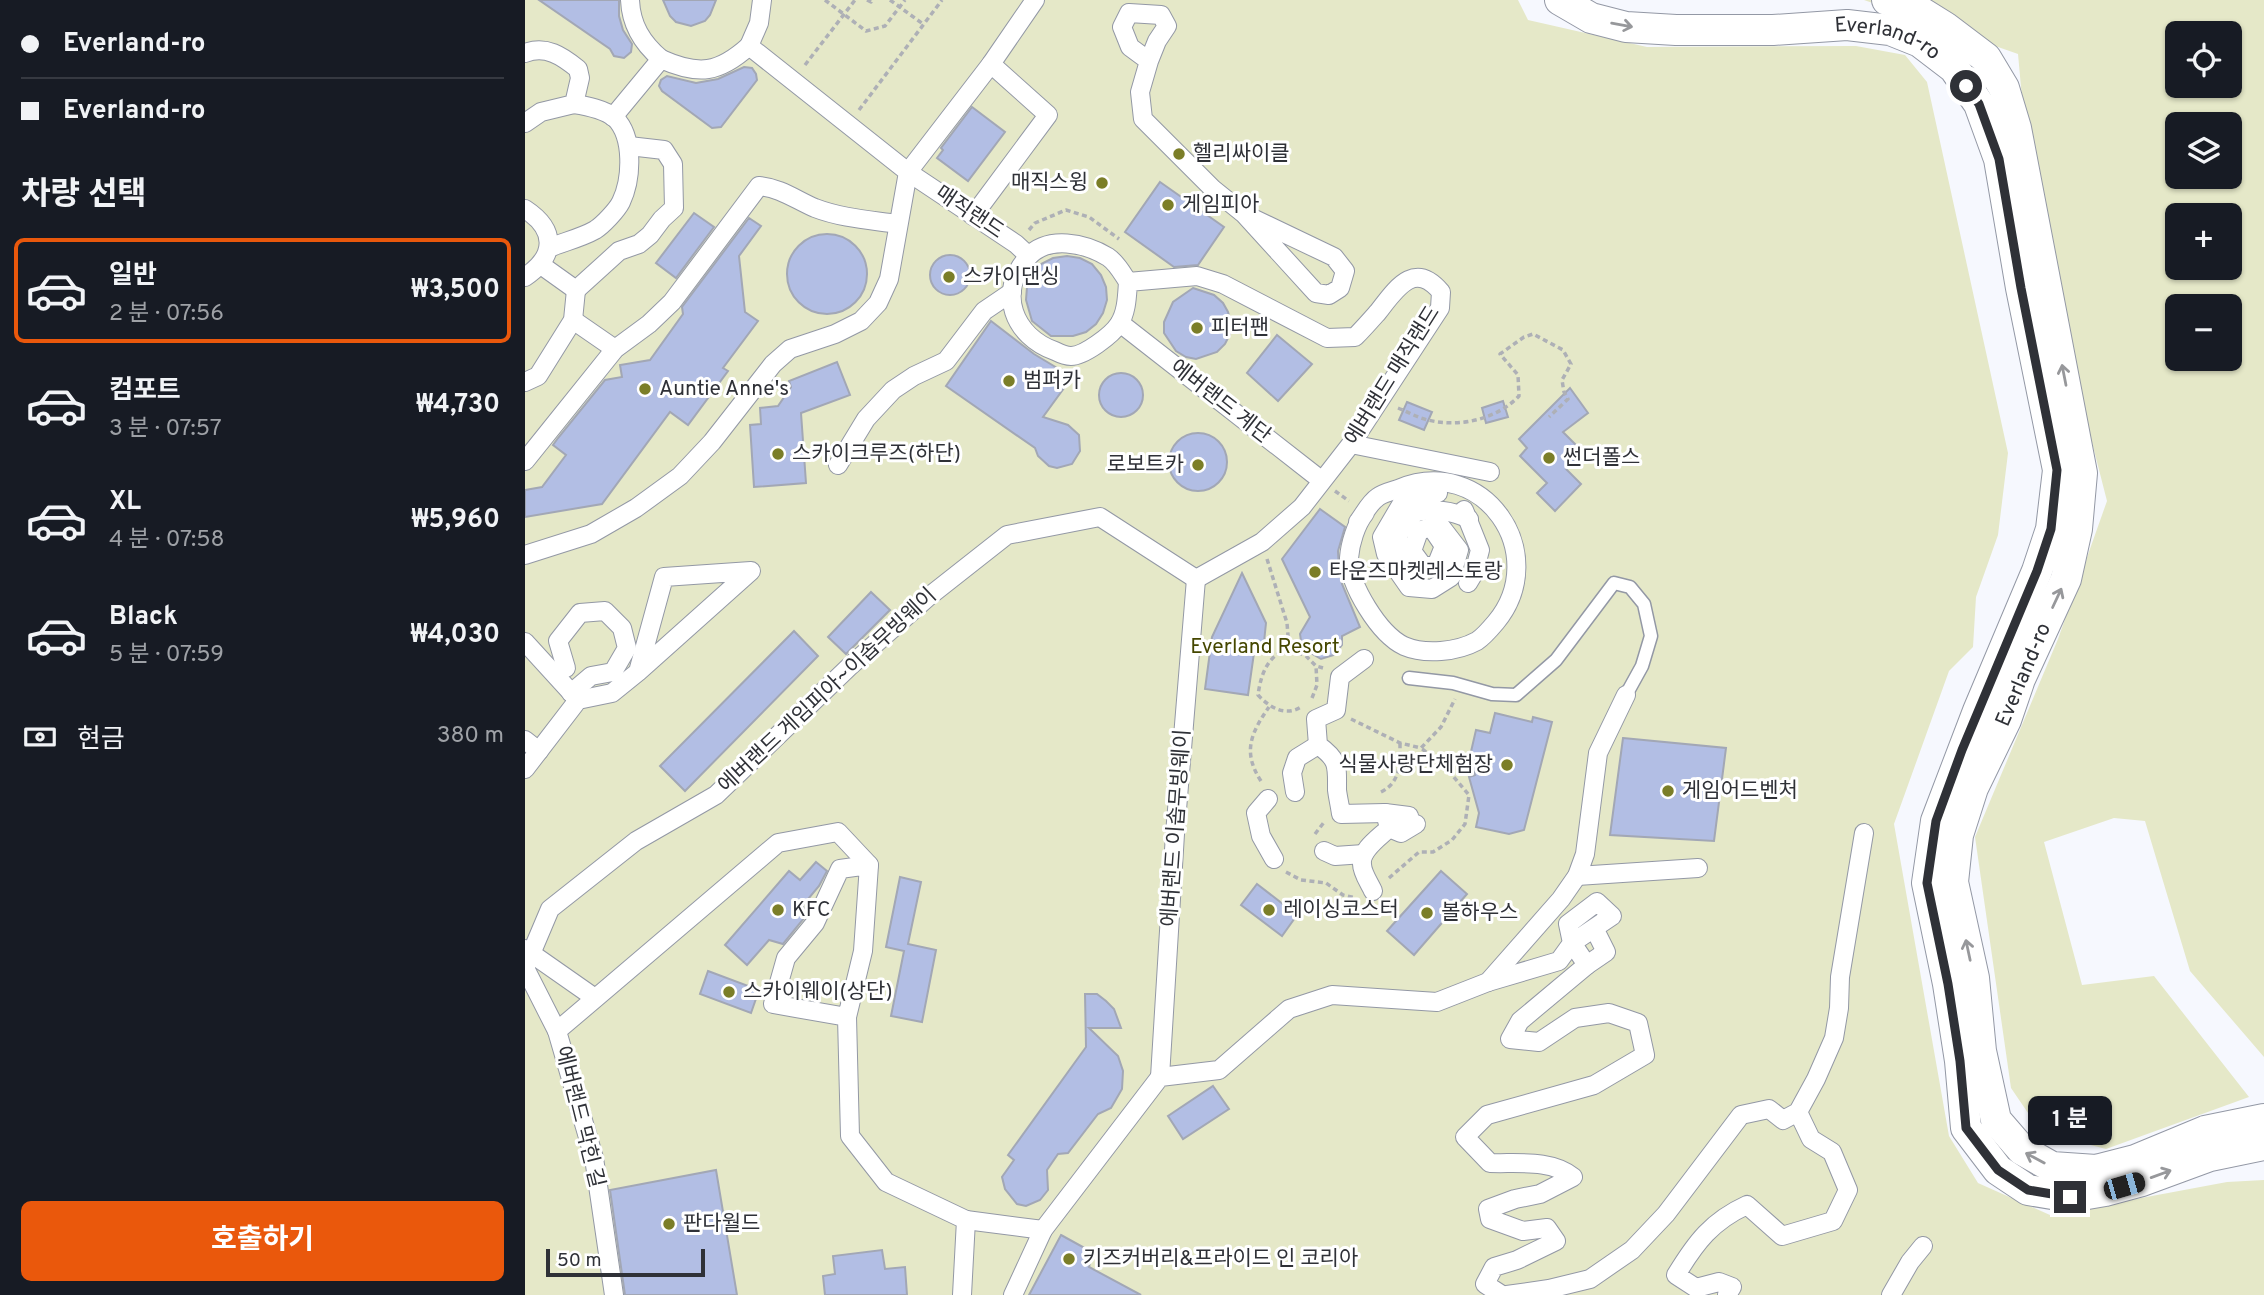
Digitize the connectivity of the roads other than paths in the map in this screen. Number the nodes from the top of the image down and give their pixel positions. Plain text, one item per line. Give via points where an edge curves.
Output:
1 (630, 0) edge
2 (762, 0) edge
3 (1035, 0) edge
4 (1560, 0) edge
5 (1887, 0) edge
6 (749, 46) junction
7 (525, 52) edge
8 (661, 60) junction
9 (1149, 61) dead end
10 (991, 64) junction
11 (574, 104) junction
12 (613, 117) junction
13 (525, 122) edge
14 (629, 146) junction
15 (908, 172) junction
16 (525, 209) edge
17 (1244, 214) junction
18 (972, 216) junction
19 (897, 224) junction
20 (549, 248) junction
21 (1029, 256) junction
22 (541, 265) junction
23 (525, 277) edge
24 (1128, 282) junction
25 (576, 290) junction
26 (1012, 292) junction
27 (573, 320) junction
28 (1120, 323) junction
29 (615, 349) junction
30 (525, 382) edge
31 (1351, 444) junction
32 (528, 459) edge
33 (838, 465) dead end
34 (1490, 472) dead end
35 (1321, 480) junction
36 (1411, 483) junction
37 (1438, 493) junction
38 (1469, 519) junction
39 (1431, 527) junction
40 (525, 555) edge
41 (1436, 566) junction
42 (1196, 579) junction
43 (1468, 583) dead end
44 (525, 642) edge
45 (1364, 659) dead end
46 (566, 668) dead end
47 (638, 673) junction
48 (1409, 678) dead end
49 (1626, 695) joint
50 (575, 697) junction
51 (1318, 745) junction
52 (532, 746) edge
53 (525, 769) edge
54 (1295, 792) dead end
55 (1268, 799) dead end
56 (1412, 820) dead end
57 (1387, 821) junction
58 (1864, 834) dead end
59 (1324, 851) dead end
60 (1364, 854) junction
61 (1274, 859) dead end
62 (869, 865) junction
63 (1698, 868) dead end
64 (1577, 876) junction
65 (1373, 891) dead end
66 (1594, 928) junction
67 (1572, 943) junction
68 (528, 951) edge
69 (1587, 965) junction
70 (1487, 982) junction
71 (595, 998) junction
72 (847, 1017) junction
73 (557, 1031) junction
74 (1160, 1077) junction
75 (1798, 1112) junction
76 (2264, 1119) edge
77 (2264, 1145) edge
78 (965, 1220) junction
79 (1043, 1230) junction
80 (1923, 1246) dead end
81 (1486, 1290) edge
82 (614, 1295) edge
83 (962, 1295) edge
84 (1013, 1295) edge
85 (1505, 1295) edge
86 (1727, 1295) edge
87 (1891, 1295) edge

1 - 8 street via 634,27
2 - 6 street
3 - 10 street
4 -> 77 street, Everland-ro via 1591,18 1626,27 1773,30 1847,25 1890,30 1920,42 1954,68 1979,104 1999,159 2057,470 2051,529 1945,795 1936,821 1927,883 1950,997 1966,1128 1998,1170 2028,1190 2070,1197
76 -> 5 street, Everland-ro via 2206,1131 2096,1170 2052,1167 2022,1150 1996,1120 1981,1051 1974,978 1953,882 1958,835 1973,788 2066,579 2082,473 2017,128 2004,88 1986,58 1945,27 1916,9
6 - 8 street via 718,68 698,71
6 - 15 street, 매직랜드
7 - 11 street via 552,52 578,69
8 - 12 street
9 - 17 street via 1140,93 1143,118
10 - 15 street
10 - 18 street via 1048,115
11 - 12 street
11 - 13 street via 541,112
12 - 14 street
14 - 20 street via 621,203 596,229
14 - 25 street via 664,150 673,163 674,208 645,240 619,251
15 - 18 street, 매직랜드
15 - 19 street
16 - 20 street via 547,232
17 - 17 street via 1334,257 1345,271 1340,289 1329,295 1315,292
18 - 21 street, 매직랜드
19 - 29 street via 826,211 774,187 759,186 672,302
19 - 40 street via 889,279 878,303 861,321 790,349 680,477 636,508 591,534
20 - 22 street
21 - 24 street via 1049,245 1086,247 1109,258
21 - 26 street
22 - 23 street
22 - 25 street
24 - 28 street
24 - 31 street, 에버랜드 매직랜드 via 1196,276 1223,284 1327,338 1336,338 1355,337 1397,286 1415,277 1431,281 1441,292 1440,308
25 - 27 street
26 - 28 street via 1013,313 1025,333 1070,356 1087,351
26 - 33 street via 984,311 946,361 893,390 866,419
27 - 29 street
27 - 30 street via 538,376
28 - 35 street, 에버랜드 계단
29 - 32 street
31 - 34 street
31 - 35 street, 에버랜드 매직랜드
35 - 42 street, 에버랜드 매직랜드 via 1302,507 1262,542
36 - 36 street via 1438,480 1467,487 1505,522 1514,547 1510,596 1497,621 1478,640 1456,649 1431,652 1404,646 1382,629 1356,586 1349,558 1361,517 1377,497
36 - 37 street
37 - 38 street via 1466,511
37 - 39 street via 1402,503 1382,537 1385,554 1409,587 1432,589 1451,577 1459,550 1439,524
38 - 41 street via 1435,509 1416,512 1397,537 1418,572
38 - 43 street via 1480,550
39 - 41 street via 1444,546
39 - 41 street via 1419,531 1412,551 1423,566
42 - 68 street, 에버랜드 게임피아~이솝무빙웨이 via 1100,517 1007,535 849,667 716,795 636,841 550,909
42 - 74 street, 에버랜드 이솝무빙웨이
44 - 50 street
45 - 51 street via 1341,677 1336,710 1316,719
46 - 50 street via 558,641 580,613 605,611 622,628 627,648 613,672 590,676
47 - 47 street via 741,580 751,571 664,577
47 - 50 street via 612,693
48 - 49 lane via 1516,695 1556,660 1615,583 1630,587 1644,604 1651,636
49 - 64 street via 1598,753 1585,854
50 - 52 street
51 - 54 street via 1297,758
51 - 57 street via 1339,769 1341,814
52 - 53 street
55 - 61 street via 1256,813 1261,836
56 - 57 street
57 - 60 street
58 - 75 street via 1840,977 1835,1038
59 - 60 street via 1335,856
60 - 65 street via 1361,864
62 - 71 street, 에버랜드 막힌 길 via 838,832 778,843
62 - 72 street via 863,951
62 - 72 street via 840,869 815,923 786,958 773,1004
63 - 64 street
64 - 70 street
66 - 67 street
66 - 67 street via 1612,916 1597,902 1568,924
66 - 69 street via 1606,952
67 - 69 street
67 - 70 street via 1559,961
68 - 71 street
68 - 73 street, 에버랜드 게임피아~이솝무빙웨이 via 525,968
69 - 81 street via 1520,1021 1510,1039 1539,1042 1575,1018 1609,1013 1638,1023 1645,1055 1594,1085 1487,1115 1465,1137 1490,1163 1540,1164 1565,1170 1573,1177 1540,1194 1488,1209 1490,1219 1523,1231 1547,1228 1556,1241 1494,1267
70 - 74 street via 1437,1002 1332,995 1289,1009 1219,1070
71 - 73 street, 에버랜드 막힌 길
72 - 78 street via 850,1136 886,1182
73 - 82 street, 에버랜드 막힌 길 via 594,1158
74 - 79 street
75 - 85 street via 1783,1120 1769,1109 1741,1115 1667,1214 1632,1250 1590,1279
75 - 86 street via 1811,1139 1832,1152 1849,1190 1833,1221 1782,1236 1747,1205 1728,1214 1700,1238 1676,1275 1696,1288 1719,1282 1732,1287
78 - 79 street
78 - 83 street
79 - 84 street
80 - 87 street
81 - 85 street

